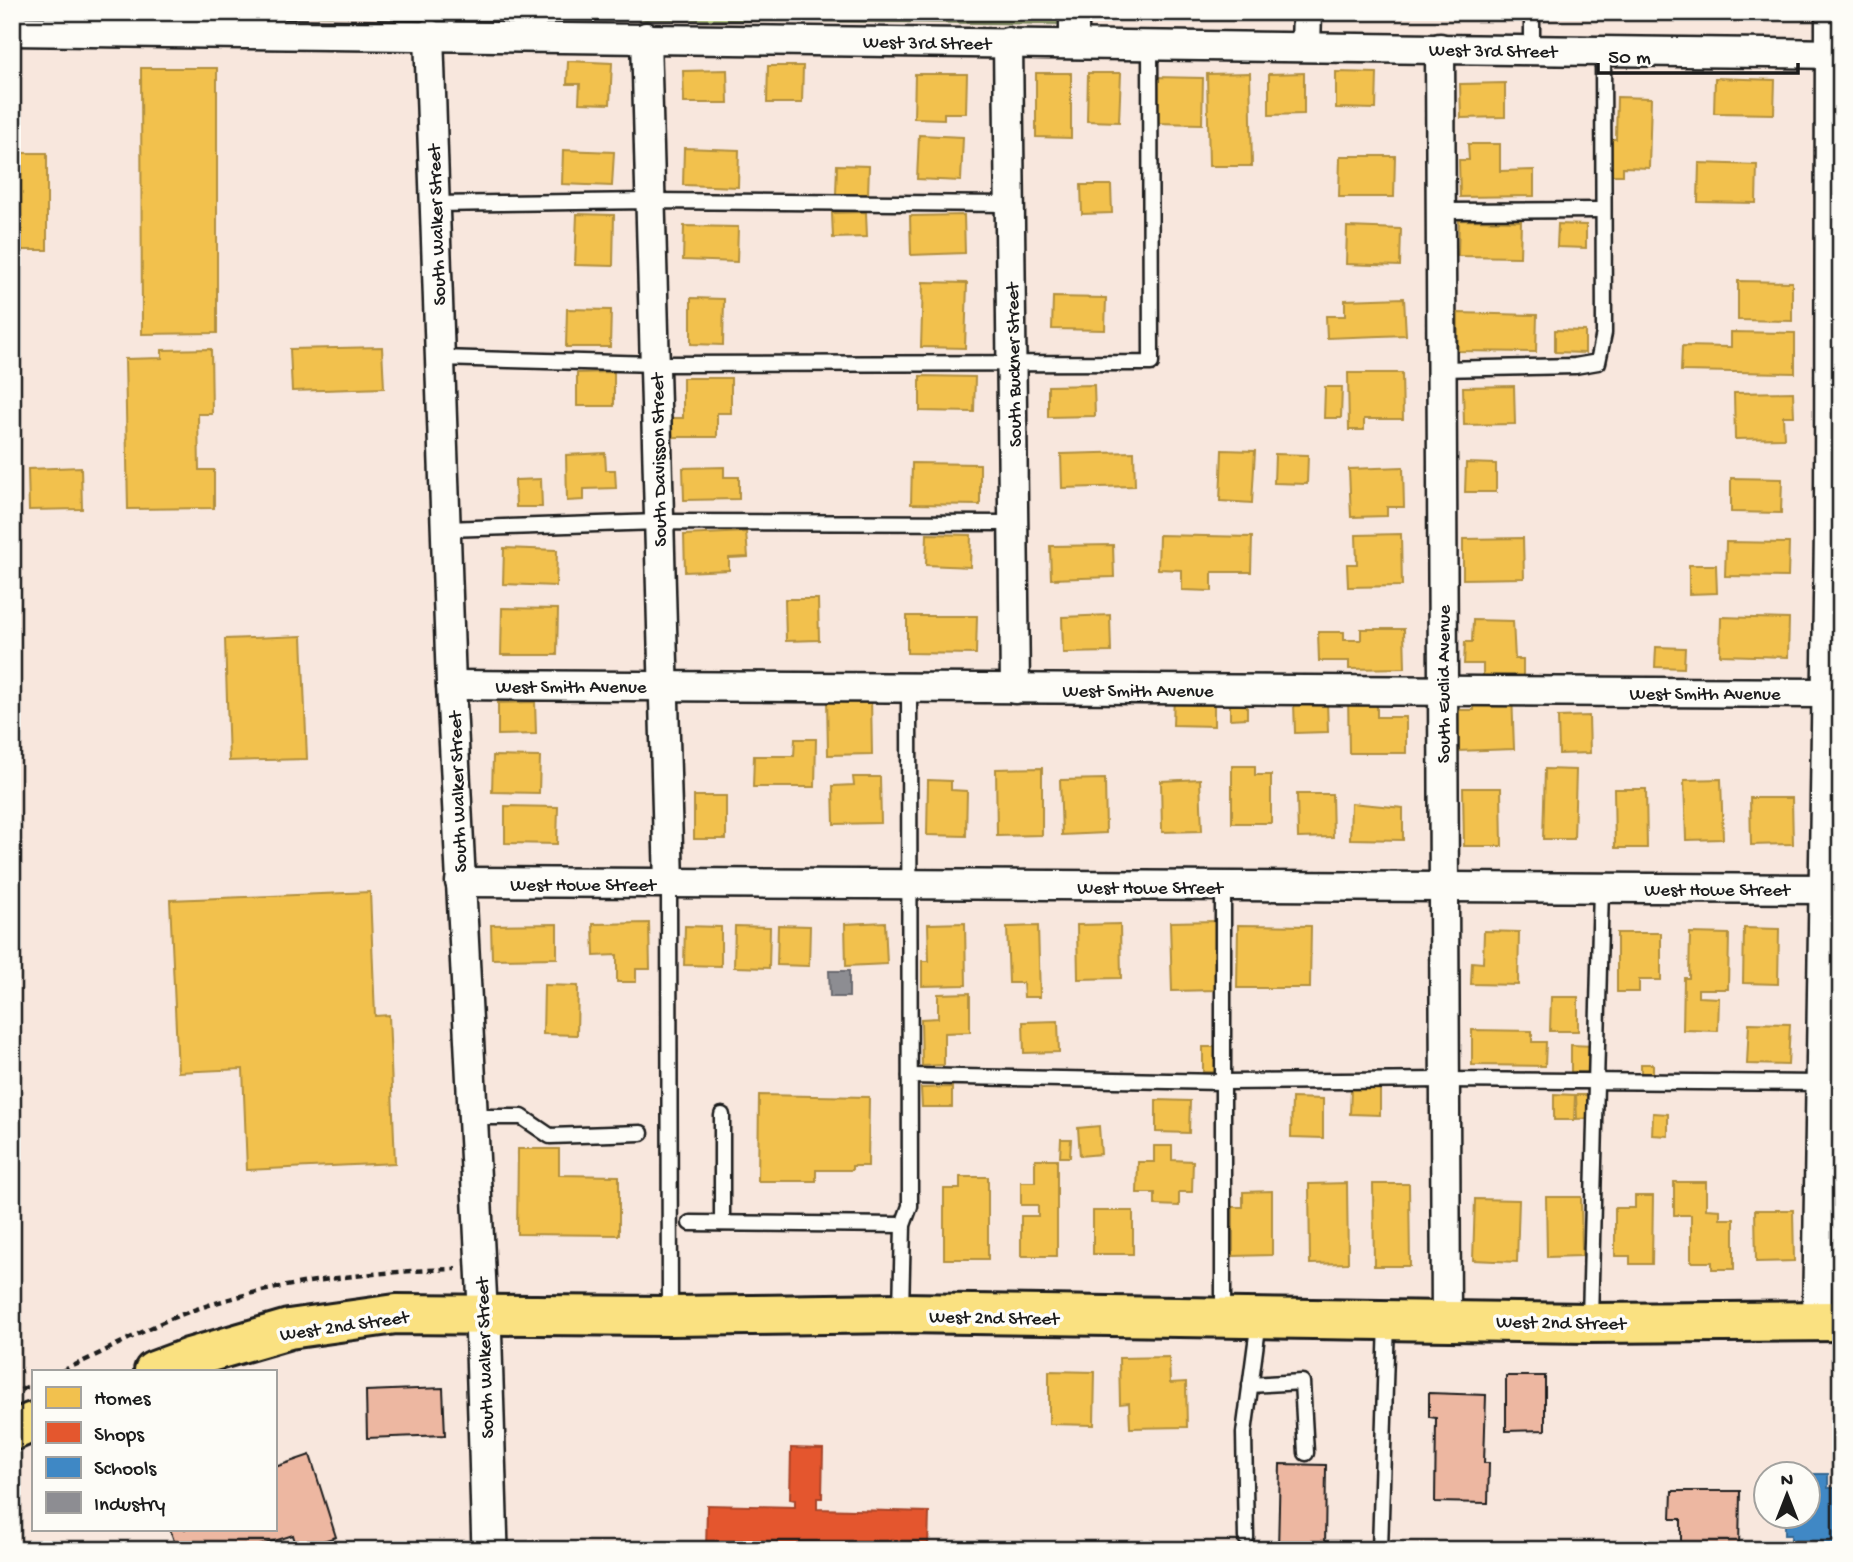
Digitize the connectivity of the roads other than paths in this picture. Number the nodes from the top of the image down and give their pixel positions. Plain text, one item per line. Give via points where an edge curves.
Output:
1 (1074, 12) edge
2 (1307, 12) edge
3 (1532, 12) edge
4 (1830, 12) edge
5 (12, 31) edge
6 (429, 34) junction
7 (646, 37) junction
8 (1008, 42) junction
9 (1074, 43) junction
10 (1150, 44) junction
11 (1306, 47) junction
12 (1440, 48) junction
13 (1532, 50) junction
14 (1603, 51) junction
15 (1835, 54) edge
16 (650, 201) junction
17 (435, 204) junction
18 (1010, 204) junction
19 (1602, 210) junction
20 (1440, 211) junction
21 (1835, 215) edge
22 (440, 358) junction
23 (655, 364) junction
24 (1012, 365) junction
25 (1441, 369) junction
26 (1835, 373) edge
27 (659, 522) junction
28 (1014, 523) junction
29 (446, 529) junction
30 (1835, 533) edge
31 (451, 685) junction
32 (663, 686) junction
33 (909, 688) junction
34 (1015, 688) junction
35 (1442, 691) junction
36 (1833, 692) edge
37 (460, 882) junction
38 (669, 884) junction
39 (910, 885) junction
40 (1223, 887) junction
41 (1442, 888) junction
42 (1601, 888) junction
43 (1832, 888) edge
44 (910, 1076) junction
45 (1443, 1080) junction
46 (1223, 1082) junction
47 (1598, 1083) junction
48 (1821, 1083) junction
49 (722, 1115) dead end
50 (472, 1117) junction
51 (641, 1133) dead end
52 (690, 1223) dead end
53 (722, 1223) junction
54 (903, 1225) junction
55 (901, 1313) junction
56 (483, 1316) junction
57 (670, 1317) junction
58 (1241, 1318) junction
59 (1387, 1319) junction
60 (1446, 1319) junction
61 (1829, 1321) edge
62 (1590, 1323) junction
63 (156, 1370) edge
64 (1250, 1385) junction
65 (32, 1422) edge
66 (12, 1431) edge
67 (1306, 1453) dead end
68 (1246, 1538) dead end
69 (490, 1550) edge
70 (1380, 1550) edge

1 - 9 street
2 - 11 street
3 - 13 lane
4 - 15 street
5 - 6 street, West 3rd Street
6 - 7 street, West 3rd Street
6 - 17 street, South Walker Street
7 - 8 street, West 3rd Street
7 - 16 street, South Davisson Street
8 - 9 street, West 3rd Street
8 - 18 street, South Buckner Street
9 - 10 street, West 3rd Street
10 - 11 street, West 3rd Street
10 - 24 lane via 1151,363
11 - 12 street, West 3rd Street
12 - 13 street, West 3rd Street
12 - 20 street, South Euclid Avenue
13 - 14 street, West 3rd Street
14 - 15 street, West 3rd Street
14 - 19 lane
15 - 21 street
16 - 17 lane
16 - 18 lane
16 - 23 street, South Davisson Street
17 - 22 street, South Walker Street
18 - 24 street, South Buckner Street
19 - 20 lane
19 - 25 lane via 1604,333 1598,362
20 - 25 street, South Euclid Avenue
21 - 26 street
22 - 23 lane
22 - 29 street, South Walker Street
23 - 24 lane
23 - 27 street, South Davisson Street
24 - 28 street, South Buckner Street
25 - 35 street, South Euclid Avenue
26 - 30 street
27 - 28 lane
27 - 29 lane
27 - 32 street, South Davisson Street
28 - 34 street, South Buckner Street
29 - 31 street, South Walker Street
30 - 36 street
31 - 32 street, West Smith Avenue
31 - 37 street, South Walker Street
32 - 33 street, West Smith Avenue
32 - 38 street, South Davisson Street
33 - 34 street, West Smith Avenue
33 - 39 lane
34 - 35 street, West Smith Avenue
35 - 36 street, West Smith Avenue
35 - 41 street, South Euclid Avenue
36 - 43 street
37 - 38 street, West Howe Street
37 - 50 street, South Walker Street
38 - 39 street, West Howe Street
38 - 57 lane
39 - 40 street, West Howe Street
39 - 44 lane
40 - 41 street, West Howe Street
40 - 46 lane
41 - 42 street, West Howe Street
41 - 45 street, South Euclid Avenue
42 - 43 street, West Howe Street
42 - 47 lane
43 - 48 street
44 - 46 lane
44 - 54 lane via 910,1206
45 - 46 lane
45 - 47 lane
45 - 60 street, South Euclid Avenue
46 - 58 lane
47 - 48 lane
47 - 62 lane
48 - 61 street
49 - 53 lane
50 - 51 lane via 522,1116 550,1136
50 - 56 street, South Walker Street
52 - 53 lane
53 - 54 lane
54 - 55 lane
55 - 57 main road, West 2nd Street
55 - 58 main road, West 2nd Street
56 - 57 main road, West 2nd Street
56 - 63 main road, West 2nd Street via 396,1314 289,1329
56 - 69 street, South Walker Street
58 - 59 main road, West 2nd Street
58 - 64 lane
59 - 60 main road, West 2nd Street
59 - 70 lane
60 - 62 main road, West 2nd Street
61 - 62 main road, West 2nd Street
64 - 67 lane via 1302,1382
64 - 68 lane via 1244,1433
65 - 66 main road

